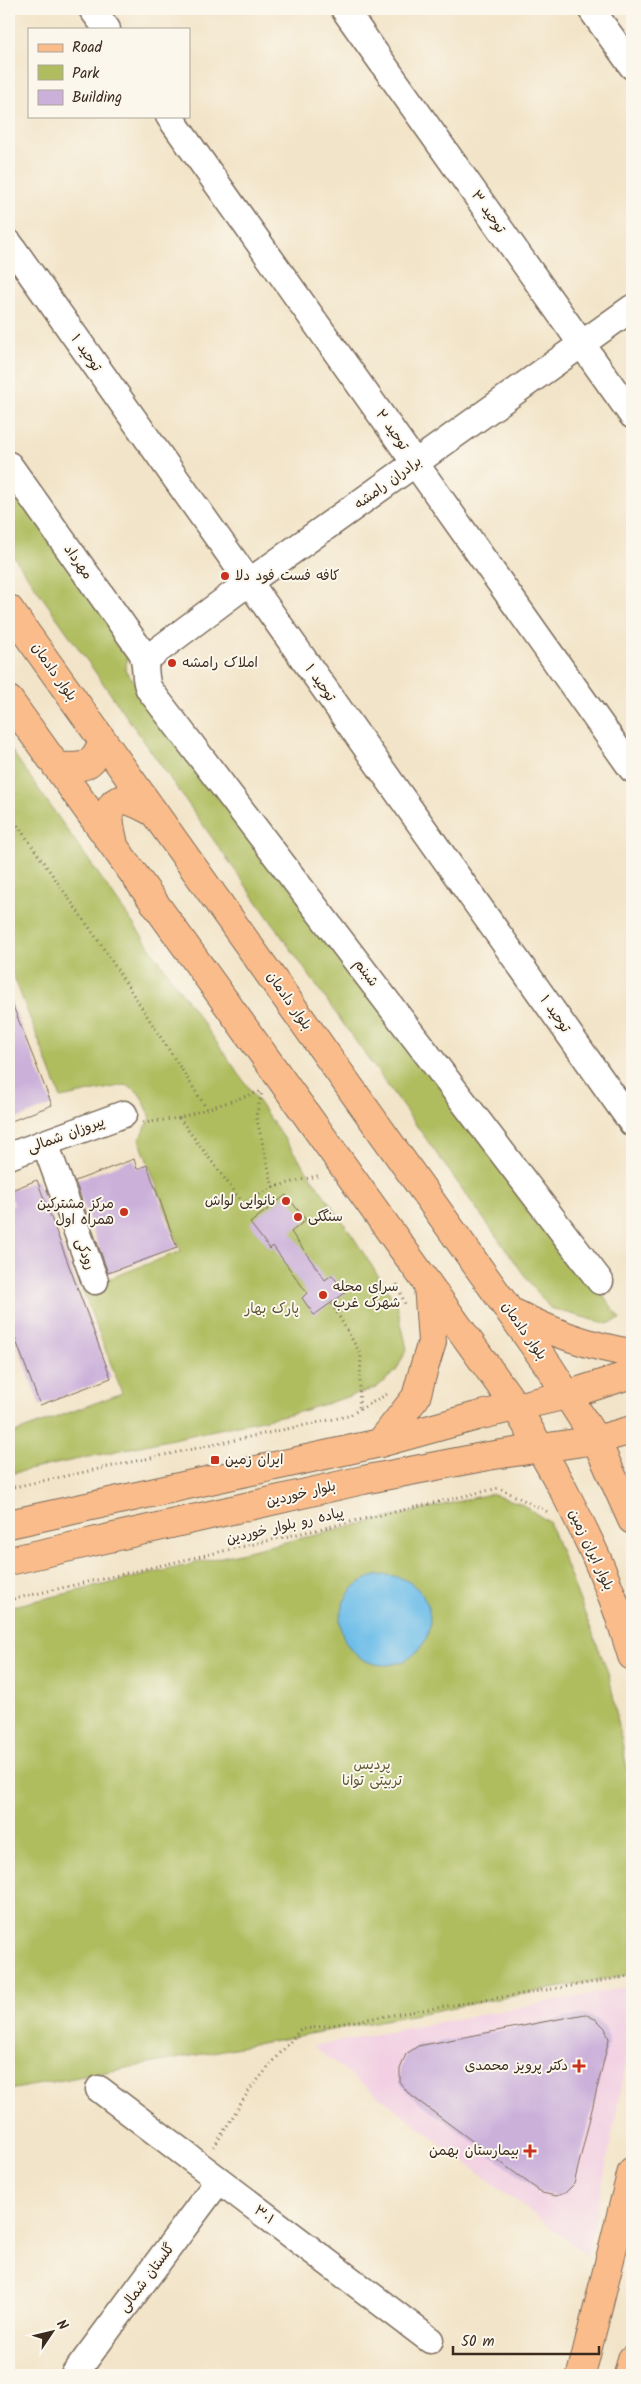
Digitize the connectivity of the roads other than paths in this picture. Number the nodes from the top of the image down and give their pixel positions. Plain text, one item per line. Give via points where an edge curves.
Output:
1 (92, 9) edge
2 (344, 9) edge
3 (591, 9) edge
4 (106, 28) edge
5 (632, 66) edge
6 (170, 118) edge
7 (9, 243) edge
8 (632, 308) edge
9 (582, 344) junction
10 (632, 415) edge
11 (415, 463) junction
12 (9, 464) edge
13 (249, 582) junction
14 (9, 609) edge
15 (145, 660) junction
16 (9, 700) edge
17 (103, 742) junction
18 (56, 766) junction
19 (632, 769) edge
20 (154, 812) junction
21 (115, 849) junction
22 (124, 1114) road end
23 (632, 1123) edge
24 (45, 1143) junction
25 (9, 1156) edge
26 (600, 1281) dead end
27 (95, 1282) dead end
28 (428, 1284) junction
29 (510, 1311) junction
30 (632, 1353) edge
31 (632, 1374) edge
32 (567, 1396) junction
33 (516, 1407) junction
34 (632, 1430) edge
35 (596, 1440) junction
36 (380, 1443) junction
37 (541, 1448) junction
38 (632, 1520) edge
39 (9, 1524) edge
40 (9, 1561) edge
41 (632, 1656) edge
42 (99, 2089) dead end
43 (632, 2171) edge
44 (210, 2174) junction
45 (430, 2340) dead end
46 (632, 2359) edge
47 (74, 2375) edge
48 (581, 2375) edge
49 (628, 2375) edge

1 - 4 street
2 - 9 street, توحید ۳
3 - 5 street
6 - 11 street, توحید ۲
7 - 13 street, توحید ۱
8 - 9 street, برادران رامشه
9 - 10 street, توحید ۳
9 - 11 street, برادران رامشه
11 - 13 street, برادران رامشه
11 - 19 street, توحید ۲
12 - 15 street, مهرداد
13 - 15 street, برادران رامشه
13 - 23 street, توحید ۱
14 - 17 main road, بلوار دادمان
15 - 26 street, شبنم via 145,679 150,689
16 - 18 main road
17 - 18 main road via 88,765 78,768
17 - 20 main road, بلوار دادمان
18 - 21 main road
20 - 21 main road via 123,800 115,802 110,809 109,821
20 - 29 main road, بلوار دادمان
21 - 28 main road
22 - 24 street, پیروزان شمالی
24 - 25 street, پیروزان شمالی
24 - 27 street, رودکی
28 - 33 main road
28 - 36 main road via 432,1342 416,1397
29 - 30 main road via 557,1334
29 - 32 main road, بلوار دادمان
31 - 32 main road
32 - 33 main road
32 - 35 main road, بلوار دادمان
33 - 36 main road
33 - 37 main road, بلوار ایران زمین
34 - 35 main road, بلوار خوردین
35 - 37 main road, بلوار خوردین
35 - 38 main road
36 - 39 main road
37 - 40 main road, بلوار خوردین via 363,1480
37 - 41 main road, بلوار ایران زمین via 610,1590
42 - 44 street, ۳۰۱
43 - 48 main road
44 - 45 street, ۳۰۱
44 - 47 street, گلستان شمالی
46 - 49 main road

